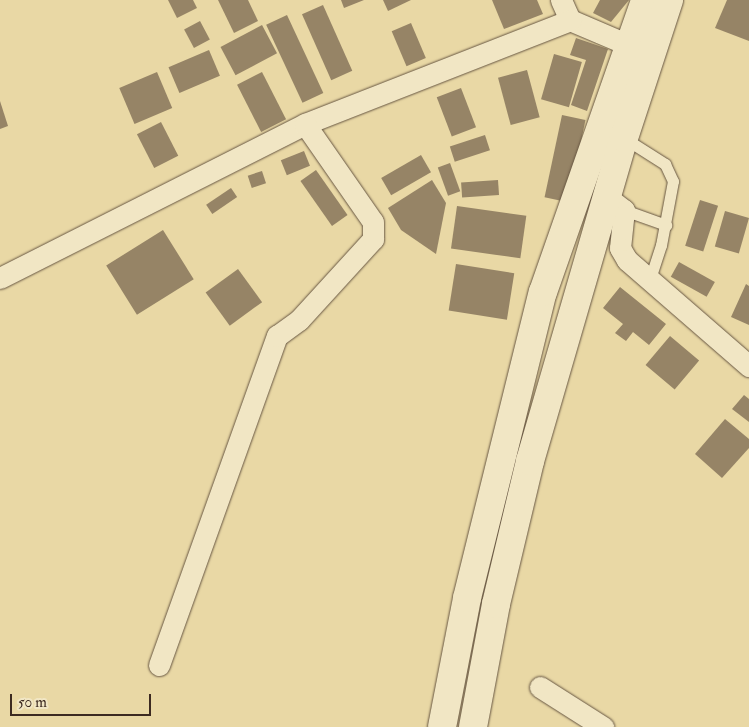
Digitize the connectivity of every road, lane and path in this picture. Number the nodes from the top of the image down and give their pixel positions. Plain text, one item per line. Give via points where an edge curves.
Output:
1 (561, 0) edge
2 (645, 0) edge
3 (669, 0) edge
4 (570, 20) junction
5 (630, 46) junction
6 (305, 124) junction
7 (624, 138) junction
8 (616, 204) junction
9 (666, 224) junction
10 (0, 278) edge
11 (650, 278) junction
12 (749, 366) edge
13 (159, 665) dead end
14 (540, 687) dead end
15 (442, 727) edge
16 (473, 727) edge
17 (603, 727) edge

1 - 4 street
2 - 5 main road
3 - 7 main road
4 - 5 street
4 - 6 street
5 - 15 main road via 582,172 543,292 467,598
6 - 10 street
6 - 13 street via 373,222 373,239 300,320 277,336
7 - 8 main road
7 - 9 lane via 664,164 673,181
8 - 9 lane
8 - 11 street via 620,248 627,260
8 - 16 main road via 530,461 496,604
9 - 11 lane
11 - 12 street
14 - 17 street

